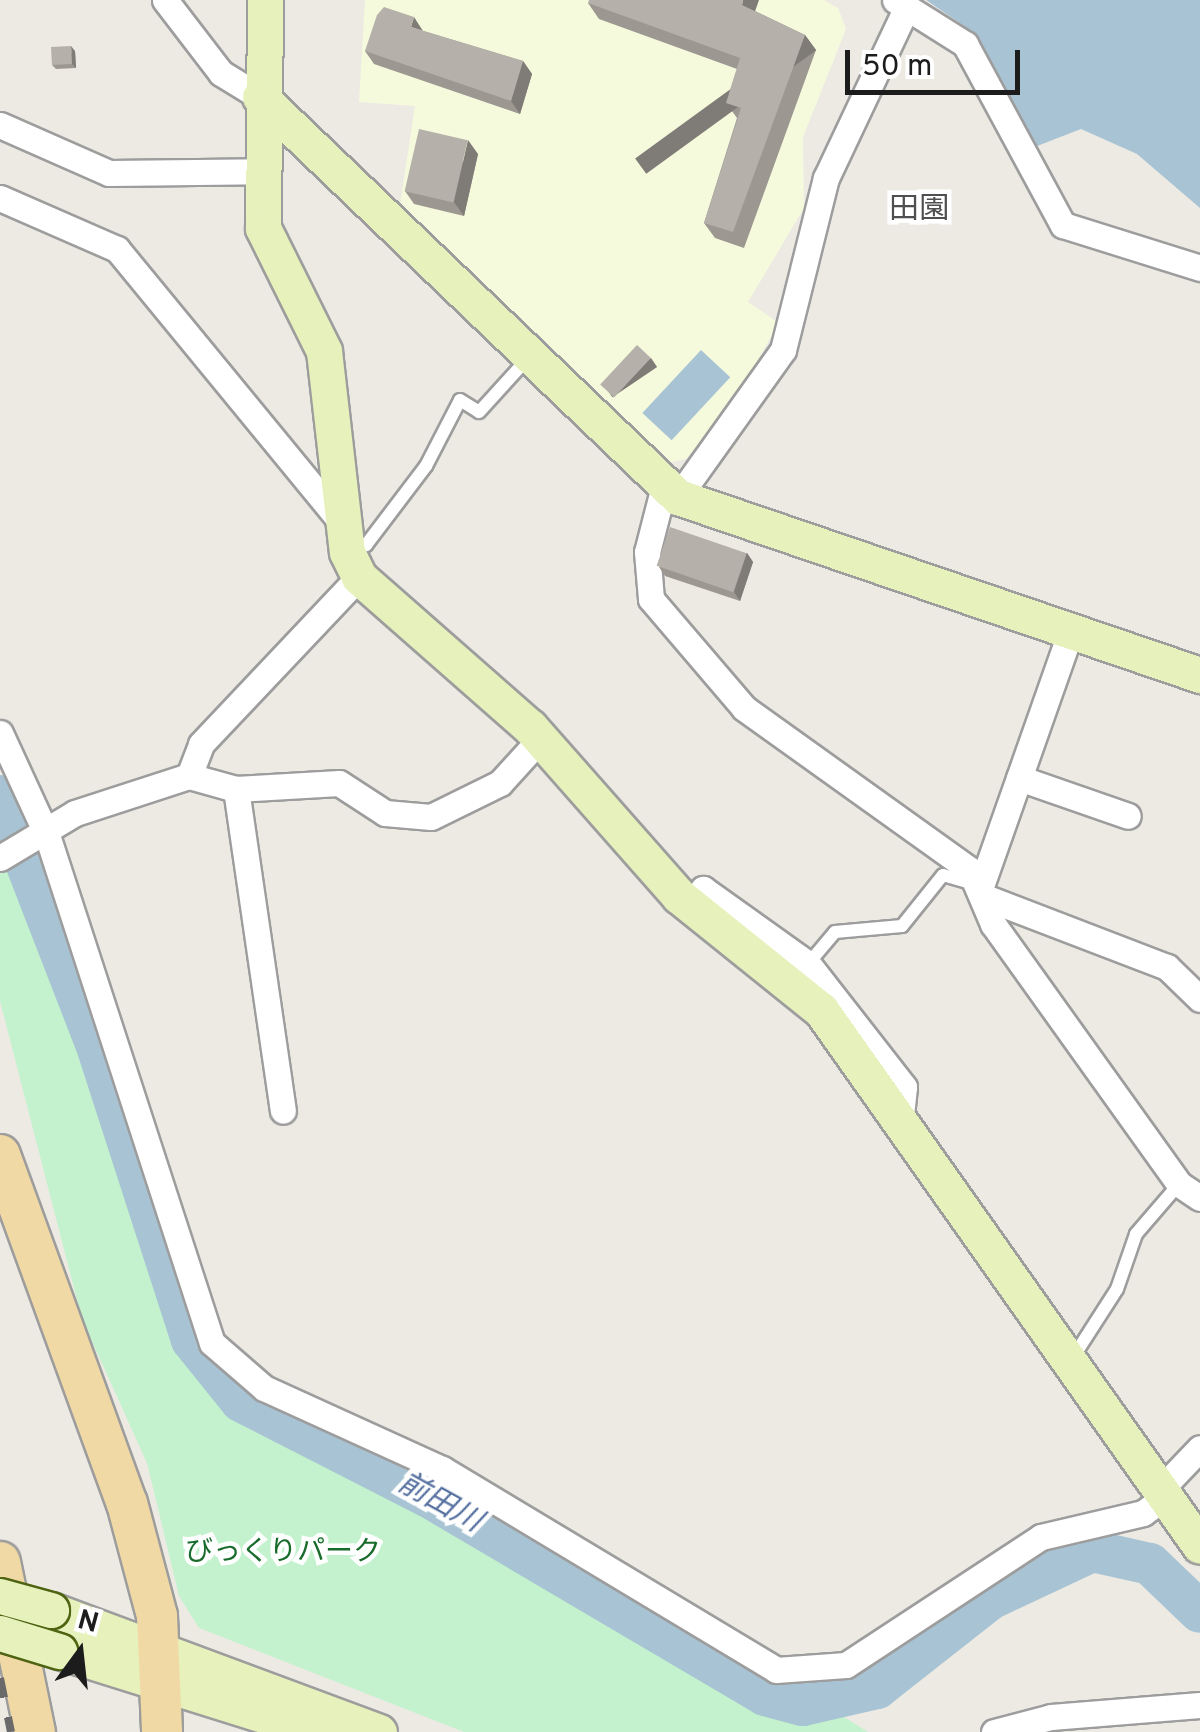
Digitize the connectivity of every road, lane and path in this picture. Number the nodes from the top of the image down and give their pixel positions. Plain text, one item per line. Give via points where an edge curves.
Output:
1 (165, 0) edge
2 (265, 0) edge
3 (899, 6) edge
4 (260, 97) junction
5 (0, 124) edge
6 (262, 171) junction
7 (0, 198) edge
8 (1200, 268) edge
9 (530, 355) junction
10 (672, 492) junction
11 (350, 551) junction
12 (1071, 630) junction
13 (1200, 675) edge
14 (0, 733) edge
15 (540, 739) junction
16 (189, 776) junction
17 (1019, 778) junction
18 (236, 789) junction
19 (1128, 816) dead end
20 (46, 836) junction
21 (3, 856) edge
22 (984, 892) junction
23 (691, 906) junction
24 (808, 964) junction
25 (1200, 999) edge
26 (283, 1111) dead end
27 (901, 1115) junction
28 (0, 1155) edge
29 (1190, 1191) edge
30 (0, 1213) edge
31 (1069, 1363) junction
32 (81, 1400) junction
33 (1200, 1448) edge
34 (1160, 1496) junction
35 (1200, 1546) edge
36 (0, 1562) edge
37 (0, 1596) edge
38 (0, 1633) edge
39 (160, 1663) junction
40 (1200, 1706) edge
41 (35, 1732) edge
42 (162, 1732) edge
43 (318, 1732) edge
44 (379, 1732) edge
45 (994, 1732) edge

1 - 4 street via 221,73
2 - 4 street
3 - 8 street via 964,44 1063,225
3 - 10 street via 826,178 783,350
4 - 6 street
4 - 9 street
5 - 6 street via 109,173
6 - 11 street via 263,228 324,351
7 - 11 street via 117,248
9 - 10 street
9 - 11 lane via 480,412 460,400 426,466 366,545
10 - 12 street
10 - 22 street via 648,552 651,598 744,708
11 - 15 street
11 - 16 street via 201,744
12 - 13 street
12 - 17 street
14 - 20 street
15 - 18 street via 500,783 431,816 385,812 339,782
15 - 23 street
16 - 18 street
16 - 20 street via 75,813
17 - 19 street
17 - 22 street
18 - 26 street
20 - 21 street
20 - 34 street via 212,1342 264,1388 442,1468 776,1670 846,1665 1040,1537 1143,1513
22 - 24 lane via 943,876 902,926 835,932
22 - 25 street via 1167,967
22 - 29 street via 993,924
23 - 24 street via 702,889
23 - 27 street via 821,1010
24 - 27 street via 904,1086
27 - 31 street
28 - 32 main road
29 - 31 lane via 1136,1234 1117,1290
30 - 32 main road
31 - 34 street
32 - 39 main road via 126,1504
33 - 34 street
34 - 35 street
36 - 41 main road
37 - 39 street, bridge via 51,1610
38 - 39 street, bridge via 59,1650
39 - 42 main road
39 - 43 street
39 - 44 street
40 - 45 street via 1051,1716

